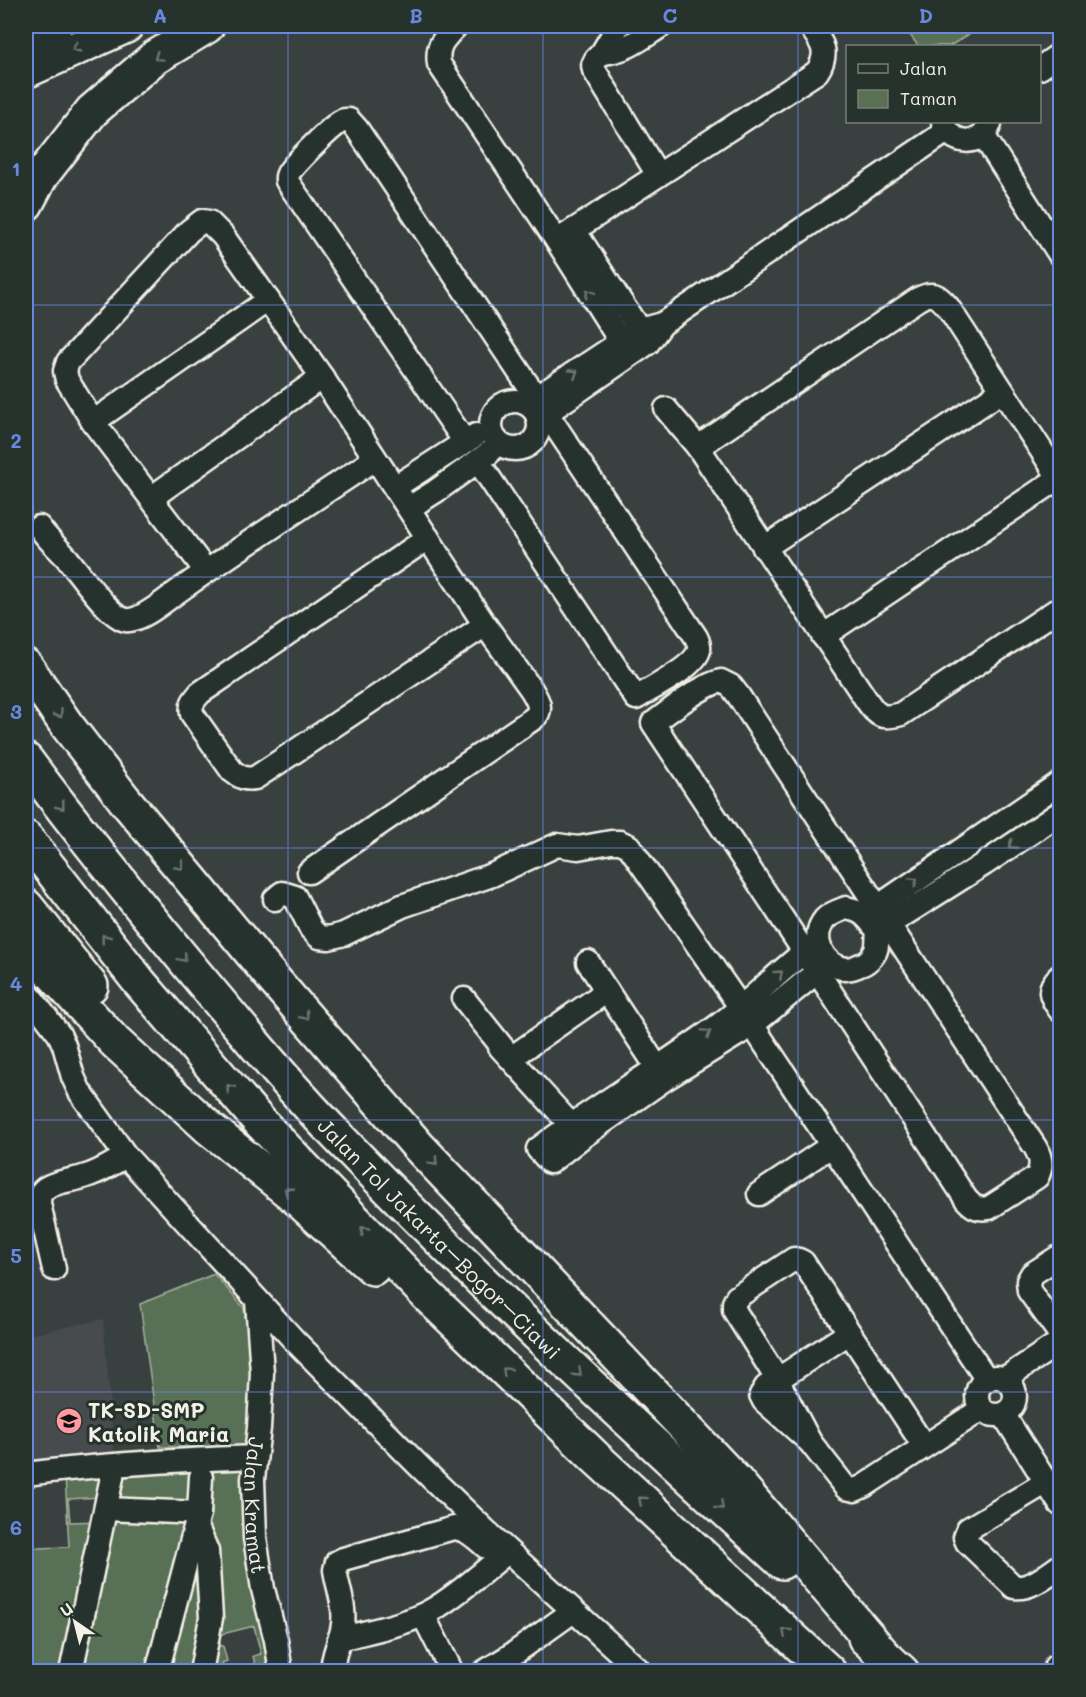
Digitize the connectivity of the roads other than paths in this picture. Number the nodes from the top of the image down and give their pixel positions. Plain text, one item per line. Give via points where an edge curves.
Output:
1 (54, 26) edge
2 (126, 26) edge
3 (207, 26) edge
4 (456, 26) edge
5 (618, 26) edge
6 (661, 26) edge
7 (810, 26) edge
8 (26, 38) edge
9 (602, 53) junction
10 (1060, 54) edge
11 (1041, 67) edge
12 (26, 72) edge
13 (945, 127) edge
14 (987, 128) edge
15 (658, 175) junction
16 (26, 204) edge
17 (565, 236) junction
18 (1060, 255) edge
19 (268, 300) junction
20 (643, 336) junction
21 (625, 350) junction
22 (322, 377) junction
23 (1002, 391) junction
24 (537, 408) junction
25 (666, 409) dead end
26 (93, 422) junction
27 (495, 436) junction
28 (465, 442) junction
29 (698, 447) junction
30 (375, 459) junction
31 (478, 461) junction
32 (1060, 479) edge
33 (395, 487) junction
34 (151, 498) junction
35 (409, 508) junction
36 (39, 527) dead end
37 (428, 538) junction
38 (764, 548) junction
39 (206, 571) junction
40 (1060, 608) edge
41 (485, 625) junction
42 (823, 636) junction
43 (26, 666) edge
44 (26, 760) edge
45 (1060, 783) edge
46 (1060, 813) edge
47 (26, 838) edge
48 (309, 872) dead end
49 (275, 899) dead end
50 (26, 906) edge
51 (877, 919) junction
52 (26, 945) edge
53 (811, 947) junction
54 (588, 962) dead end
55 (824, 968) junction
56 (1060, 976) edge
57 (26, 991) edge
58 (607, 991) junction
59 (461, 1000) dead end
60 (1060, 1010) edge
61 (746, 1017) junction
62 (511, 1058) junction
63 (661, 1073) junction
64 (209, 1128) junction
65 (831, 1146) junction
66 (126, 1156) junction
67 (759, 1194) dead end
68 (1060, 1256) edge
69 (54, 1269) dead end
70 (257, 1300) junction
71 (449, 1316) junction
72 (849, 1333) junction
73 (1060, 1334) edge
74 (1060, 1342) edge
75 (1060, 1360) edge
76 (777, 1379) junction
77 (994, 1395) junction
78 (920, 1440) junction
79 (255, 1457) junction
80 (26, 1474) edge
81 (112, 1477) dead end
82 (201, 1477) dead end
83 (1046, 1483) junction
84 (1060, 1504) edge
85 (106, 1509) junction
86 (197, 1519) junction
87 (499, 1559) junction
88 (1060, 1566) edge
89 (423, 1615) junction
90 (565, 1617) junction
91 (339, 1639) junction
92 (892, 1662) edge
93 (72, 1667) dead end
94 (157, 1671) edge
95 (201, 1671) edge
96 (281, 1671) edge
97 (332, 1671) edge
98 (452, 1671) edge
99 (484, 1671) edge
100 (626, 1671) edge
101 (641, 1671) edge
102 (829, 1671) edge

1 - 8 highway
2 -> 12 highway
3 -> 16 highway via 154,58 92,111 41,176
4 - 17 street via 441,43 437,52 439,64
5 - 9 street
6 - 9 street via 626,48
7 - 15 street via 822,43 825,56 818,72
9 - 15 street via 593,65 594,70
10 - 11 street
13 - 14 street via 954,138 964,141 974,140
13 - 20 street
14 - 18 street
15 - 17 street
17 - 20 street
21 -> 17 street
19 - 22 street
19 - 26 street
19 - 26 street via 216,227 202,221 196,225 68,362 67,380
20 - 21 street
21 - 24 street
22 - 30 street
22 - 34 street
23 - 29 street via 948,307 935,295 927,294
23 - 32 street
23 - 38 street
24 - 27 street via 515,401 502,404 493,414
24 - 27 street via 538,431 523,448 511,449
24 - 28 street via 357,129 349,120 340,122 292,169 288,181
24 - 31 street via 696,637 699,651 690,665 636,698
25 - 29 street
26 - 34 street
27 - 28 street
27 - 31 street
28 - 33 street
29 - 38 street
30 - 33 street
30 - 39 street
31 - 35 street
32 - 42 street
33 - 35 street
34 - 39 street
35 - 37 street
36 - 39 street via 105,605 128,621 148,612
37 - 41 street
37 - 41 street via 200,693 190,707 192,714 232,771 246,779 255,778
38 - 42 street
40 - 42 street via 901,714 889,717 874,710
41 - 48 street via 538,699 539,714
43 -> 92 highway via 124,799 274,981 418,1146 736,1481
44 -> 92 highway, Jalan Tol Jakarta–Bogor–Ciawi via 112,872 339,1138 637,1430
51 -> 45 street
46 -> 51 street via 984,864
71 -> 47 highway via 260,1122 140,983
49 - 61 street via 282,893 296,897 311,929 319,937 329,938 402,906 492,875 557,845 578,848 620,842 628,846
50 - 64 highway
51 - 53 street via 846,908 834,912 825,920
51 - 53 street via 731,686 721,681 714,683 652,723
51 - 55 street via 877,949 865,964 847,969
51 - 55 street via 1035,1147 1041,1164 1037,1177 989,1208 972,1206
52 - 64 highway via 116,1042
53 - 55 street via 822,954
61 -> 53 street
54 - 58 street
55 - 61 street
56 - 60 street via 1051,991
57 - 66 street via 59,1034 80,1092
58 - 62 street
58 - 63 street
59 - 62 street
61 - 63 street
61 - 65 street
62 - 63 street via 576,1131
71 -> 64 highway via 394,1287 293,1195
65 - 67 street
65 - 77 street
66 - 69 street via 91,1175 41,1192 39,1204
66 - 70 street
68 - 73 street via 1032,1274 1028,1281 1029,1291
70 - 79 street, Jalan Kramat via 262,1373
70 - 101 street via 432,1480
102 -> 71 highway via 596,1458
72 - 76 street
72 - 76 street via 803,1262 790,1261 734,1303 734,1310
72 - 78 street
74 - 77 street
75 - 77 street
76 - 78 street via 762,1391 762,1399 810,1442 846,1488 864,1486
77 - 78 street
77 - 83 street
79 - 80 street via 71,1464
79 - 96 street, Jalan Kramat via 255,1539
81 - 85 street
82 - 86 street
83 - 84 street
83 - 88 street via 968,1529 964,1537 1014,1587 1028,1586
85 - 86 street
85 - 93 street
86 - 94 street
86 - 95 street via 207,1551 212,1618
87 - 89 street
87 - 90 street
87 - 91 street via 467,1532 454,1528 337,1562 343,1620
89 - 91 street
89 - 98 street
90 - 99 street
90 - 100 street
91 - 97 street

